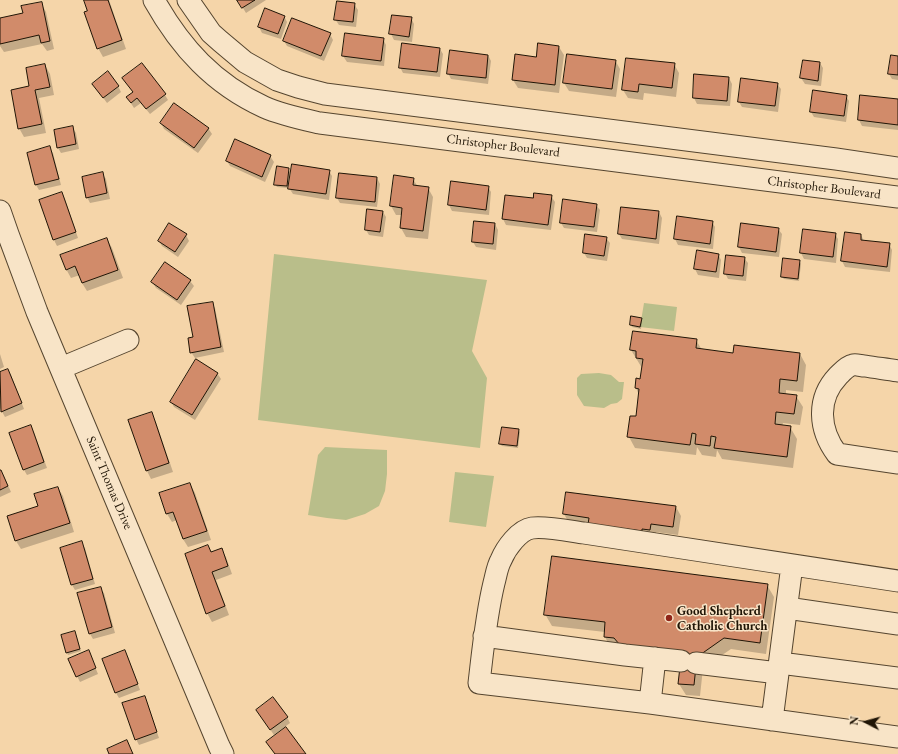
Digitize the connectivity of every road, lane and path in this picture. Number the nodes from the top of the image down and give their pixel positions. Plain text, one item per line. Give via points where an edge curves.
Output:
1 (154, 0) edge
2 (188, 0) edge
3 (898, 168) edge
4 (898, 197) edge
5 (0, 211) edge
6 (128, 340) dead end
7 (61, 368) junction
8 (898, 371) edge
9 (898, 463) edge
10 (792, 565) junction
11 (898, 581) edge
12 (786, 608) junction
13 (898, 624) edge
14 (484, 636) junction
15 (655, 658) junction
16 (779, 668) junction
17 (898, 678) edge
18 (650, 703) junction
19 (772, 720) junction
20 (898, 737) edge
21 (223, 754) edge

1 - 4 street, Christopher Boulevard via 176,36 212,74 240,94 289,116 328,124
2 - 3 street via 212,33 245,62 277,80 318,92
5 - 7 street, Saint Thomas Drive via 37,312
6 - 7 street
7 - 21 street, Saint Thomas Drive
8 - 9 street via 853,365 836,378 822,407 826,436 837,454
10 - 11 street
10 - 12 street
10 - 14 street via 584,533 531,528 520,534 500,561
12 - 13 street
12 - 16 street
14 - 15 street
14 - 18 street via 479,683
15 - 16 street
15 - 18 street
16 - 17 street
16 - 19 street
18 - 19 street
19 - 20 street

